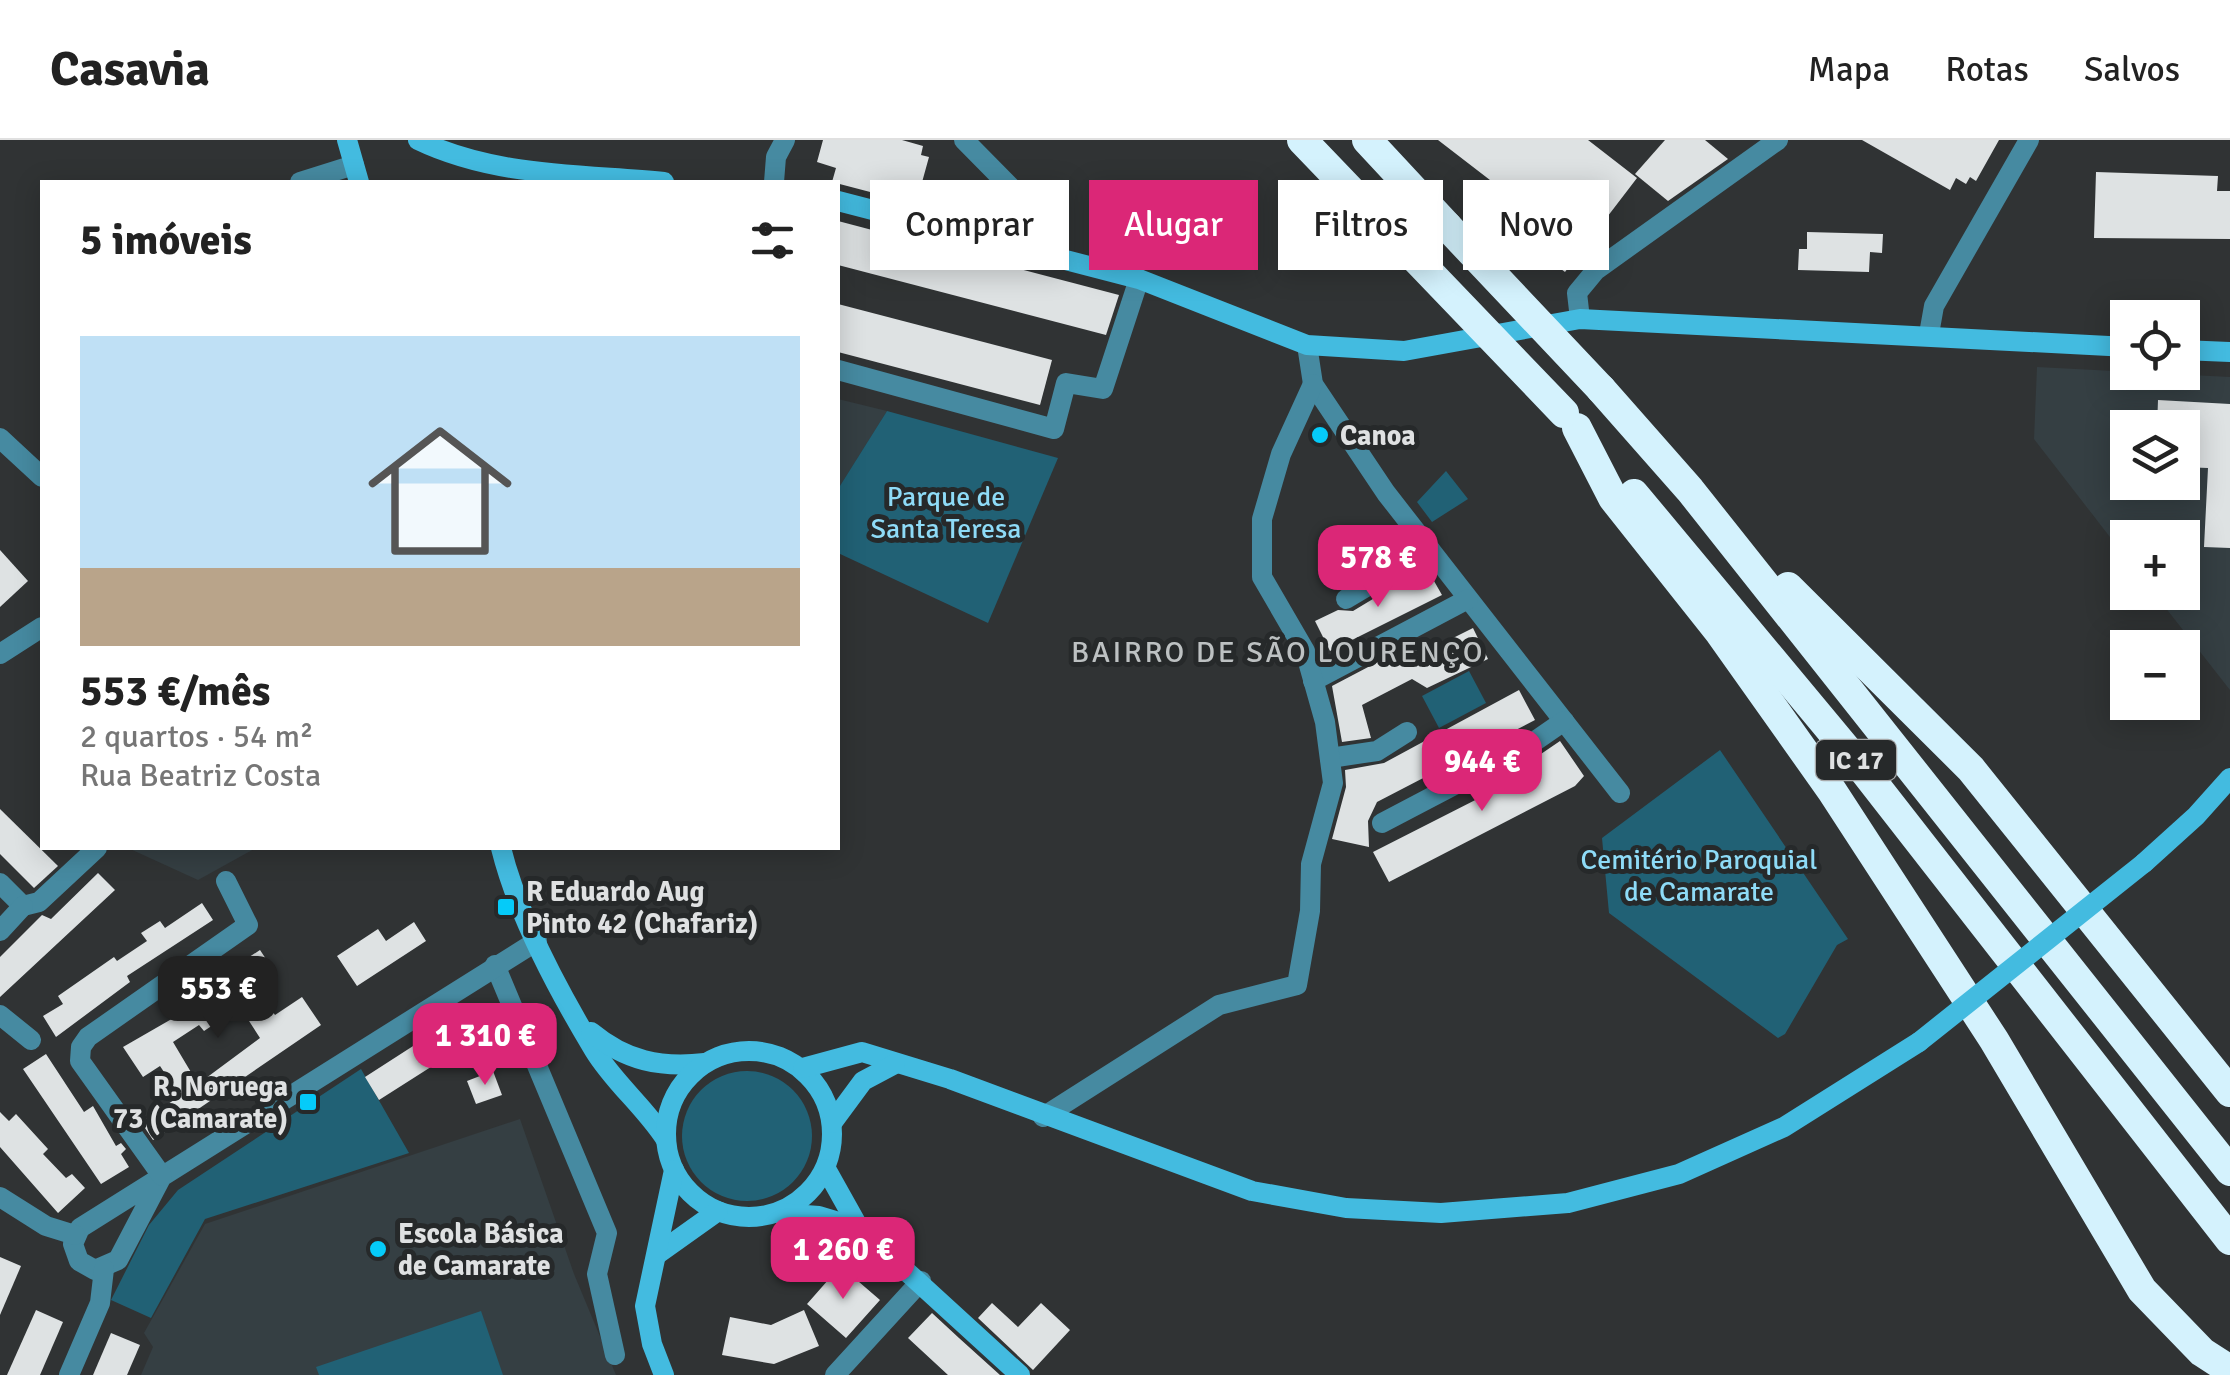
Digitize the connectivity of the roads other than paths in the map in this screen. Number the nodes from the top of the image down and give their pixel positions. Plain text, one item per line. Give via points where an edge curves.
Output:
1 (347, 140) edge
2 (418, 140) edge
3 (785, 140) edge
4 (964, 140) edge
5 (1302, 140) edge
6 (1367, 140) edge
7 (1778, 140) edge
8 (2030, 140) edge
9 (357, 174) edge
10 (314, 180) edge
11 (631, 180) edge
12 (774, 180) edge
13 (1003, 180) edge
14 (840, 202) edge
15 (870, 210) edge
16 (1069, 260) edge
17 (1140, 278) junction
18 (1580, 320) junction
19 (1929, 334) junction
20 (1307, 345) junction
21 (2110, 346) edge
22 (2200, 351) edge
23 (2230, 352) edge
24 (840, 371) edge
25 (1313, 384) junction
26 (1570, 420) junction
27 (0, 438) edge
28 (40, 475) edge
29 (1690, 490) junction
30 (1430, 549) junction
31 (1346, 598) dead end
32 (1468, 598) junction
33 (40, 628) edge
34 (0, 654) edge
35 (1313, 681) junction
36 (1564, 721) junction
37 (1407, 732) dead end
38 (1330, 758) junction
39 (2230, 778) edge
40 (1620, 793) dead end
41 (1382, 823) dead end
42 (95, 850) edge
43 (502, 850) edge
44 (226, 881) dead end
45 (0, 883) edge
46 (23, 906) junction
47 (0, 930) edge
48 (538, 941) junction
49 (495, 965) junction
50 (0, 1015) edge
51 (582, 1025) junction
52 (31, 1040) dead end
53 (704, 1063) junction
54 (896, 1064) junction
55 (804, 1068) junction
56 (2230, 1092) edge
57 (1043, 1116) junction
58 (832, 1123) junction
59 (666, 1140) junction
60 (826, 1168) junction
61 (674, 1170) junction
62 (2230, 1171) edge
63 (162, 1176) junction
64 (0, 1196) edge
65 (718, 1212) junction
66 (777, 1213) junction
67 (97, 1221) junction
68 (859, 1228) junction
69 (76, 1236) junction
70 (2230, 1240) edge
71 (122, 1244) junction
72 (659, 1253) junction
73 (104, 1269) junction
74 (921, 1281) junction
75 (615, 1355) dead end
76 (2230, 1370) edge
77 (69, 1375) edge
78 (664, 1375) edge
79 (835, 1375) edge
80 (1020, 1375) edge

1 - 9 street
2 - 11 street via 513,170
3 - 12 street
4 - 13 street
5 - 26 highway, IC 17, bridge
6 - 29 highway, IC 17, bridge
7 - 18 street via 1596,270 1577,293
8 - 19 street via 1934,306
9 - 10 street
14 - 15 street
16 - 17 street
17 - 20 street
17 - 24 street via 1104,389 1066,383 1054,429
18 - 19 street
18 - 20 street via 1404,352
19 - 21 street
20 - 25 street
22 - 23 street
25 - 30 street
25 - 35 street via 1281,454 1262,519 1262,577 1305,650
26 - 70 highway, IC 17 via 1847,748
26 - 76 highway via 1613,498 1720,633 1843,808 1994,1040 2142,1290 2202,1352
27 - 28 street
29 - 56 highway via 1971,769
29 - 62 highway, IC 17
30 - 31 street
30 - 32 street
32 - 35 street
32 - 36 street
33 - 34 street
35 - 38 street
36 - 40 street
36 - 41 street
37 - 38 street via 1377,751
38 - 57 street via 1333,783 1311,864 1297,985 1220,1005
39 - 57 street, bridge via 2144,863 1919,1042 1738,1150 1619,1193 1510,1210 1346,1208 1252,1191
42 - 46 street via 39,902
43 - 48 street
44 - 63 street via 248,925 81,1047 80,1061
45 - 46 street
46 - 47 street
48 - 49 street
48 - 51 street
49 - 63 street
49 - 75 street via 607,1233 597,1274
50 - 52 street
51 - 53 street via 642,1061 671,1067
51 - 59 street
53 - 55 street via 732,1052 762,1052
53 - 59 street via 682,1083 668,1110
54 - 55 street via 862,1052
54 - 57 street
54 - 58 street via 863,1081
55 - 58 street
58 - 60 street
59 - 61 street
60 - 66 street via 806,1196
60 - 68 street
61 - 65 street via 692,1195
61 - 72 street
63 - 67 street
63 - 71 street
64 - 69 street via 46,1226
65 - 66 street
65 - 72 street
66 - 68 street
67 - 69 street
67 - 71 street via 114,1227
68 - 74 street
69 - 73 street via 79,1261
71 - 73 street via 118,1260
72 - 78 street via 645,1306
73 - 77 street via 100,1303
74 - 79 street
74 - 80 street

